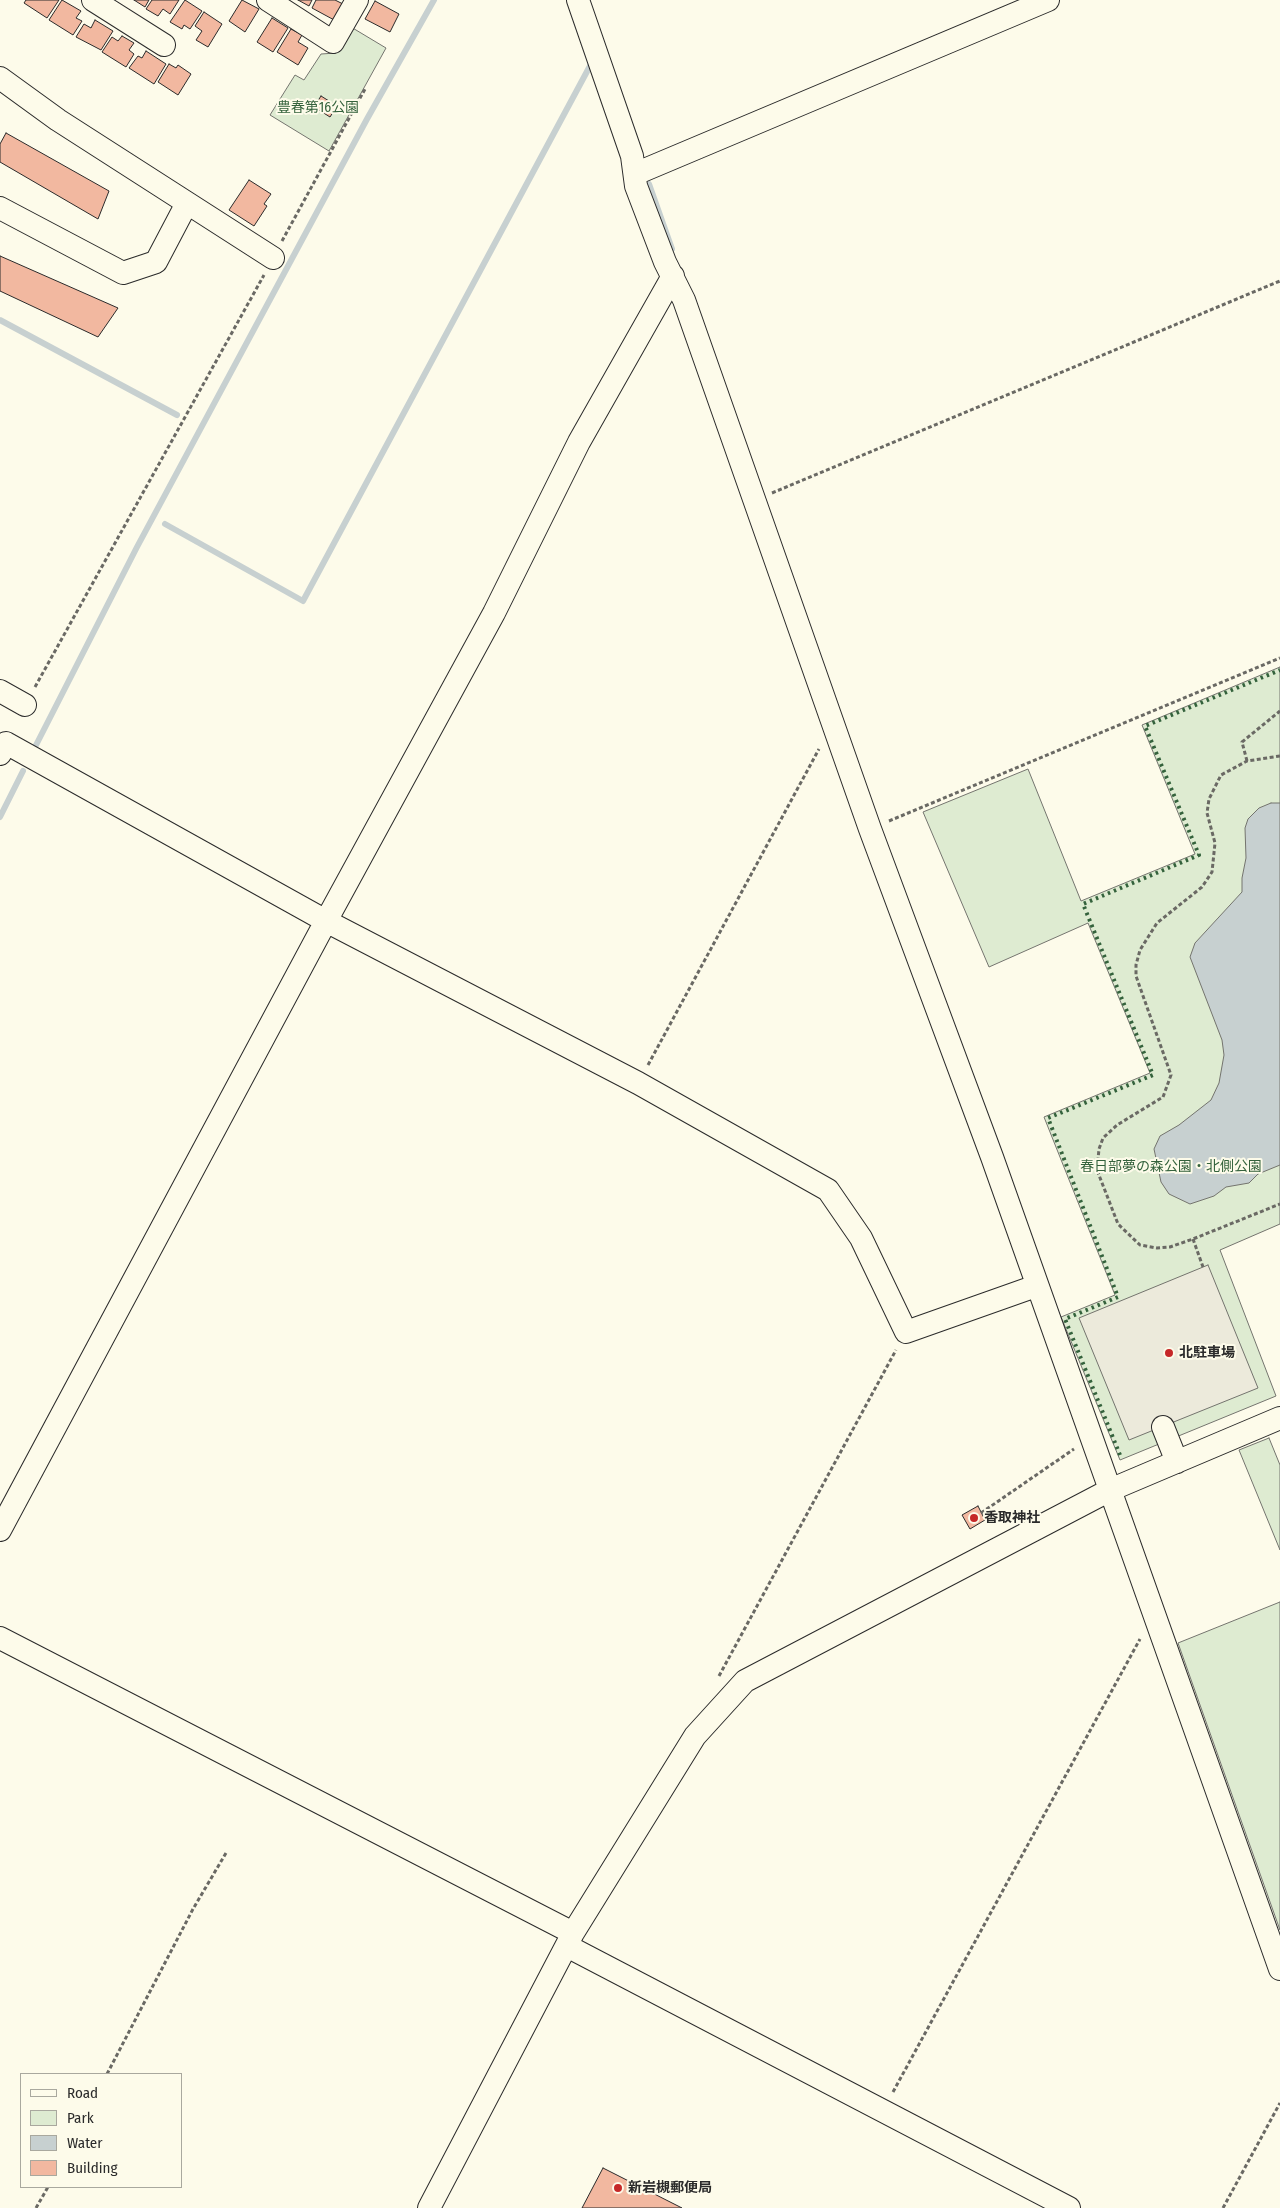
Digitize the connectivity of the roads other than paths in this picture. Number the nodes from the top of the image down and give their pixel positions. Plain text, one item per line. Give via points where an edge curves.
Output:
1 (93, 0) edge
2 (268, 0) edge
3 (357, 0) edge
4 (578, 0) edge
5 (1048, 0) edge
6 (164, 45) dead end
7 (0, 78) edge
8 (635, 174) junction
9 (187, 203) junction
10 (0, 208) edge
11 (273, 258) road end
12 (673, 276) junction
13 (0, 691) edge
14 (25, 705) road end
15 (0, 754) edge
16 (326, 921) junction
17 (1036, 1286) junction
18 (1280, 1418) edge
19 (1163, 1427) dead end
20 (1177, 1462) junction
21 (1110, 1490) junction
22 (0, 1530) edge
23 (0, 1638) edge
24 (570, 1940) junction
25 (1280, 1970) edge
26 (429, 2208) edge
27 (1069, 2208) edge

1 - 6 street
2 - 3 street via 333,42
4 - 8 street via 632,156
5 - 8 street
7 - 9 street via 58,120
8 - 12 street via 640,195
9 - 10 street via 156,262 123,273
9 - 11 street
12 - 16 street via 579,442 494,613
12 - 17 street
13 - 14 street
15 - 16 street via 6,743
16 - 17 street via 638,1083 828,1190 861,1238 906,1332
16 - 22 street
17 - 21 street
18 - 20 street
19 - 20 street
20 - 21 street
21 - 24 street via 745,1681 695,1736
21 - 25 street
23 - 24 street
24 - 26 street
24 - 27 street via 883,2111

